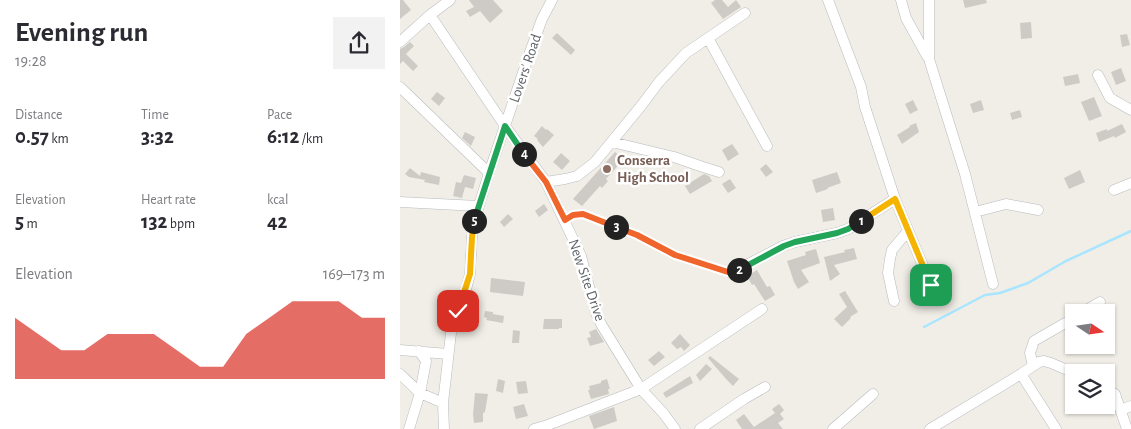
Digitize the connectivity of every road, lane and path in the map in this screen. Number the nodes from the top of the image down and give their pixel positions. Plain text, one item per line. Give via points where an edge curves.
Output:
1 (450, 0) edge
2 (552, 0) edge
3 (828, 0) edge
4 (900, 0) edge
5 (929, 0) edge
6 (745, 13) dead end
7 (430, 14) junction
8 (708, 38) junction
9 (400, 42) edge
10 (929, 59) junction
11 (1098, 75) dead end
12 (400, 87) edge
13 (1131, 110) edge
14 (505, 126) junction
15 (612, 142) junction
16 (767, 146) dead end
17 (720, 172) dead end
18 (489, 173) junction
19 (546, 182) junction
20 (1131, 184) edge
21 (1114, 190) dead end
22 (895, 199) junction
23 (400, 202) edge
24 (478, 206) junction
25 (1038, 210) dead end
26 (975, 212) junction
27 (565, 220) junction
28 (908, 230) junction
29 (731, 273) joint
30 (993, 284) dead end
31 (931, 285) dead end
32 (894, 301) dead end
33 (1100, 302) dead end
34 (1097, 304) edge
35 (762, 309) dead end
36 (1065, 323) edge
37 (400, 350) edge
38 (420, 352) junction
39 (448, 354) junction
40 (1033, 366) junction
41 (1065, 370) edge
42 (400, 374) edge
43 (1021, 374) junction
44 (765, 387) dead end
45 (641, 389) junction
46 (420, 393) junction
47 (873, 394) dead end
48 (1115, 396) edge
49 (444, 403) junction
50 (1131, 406) edge
51 (1121, 410) junction
52 (935, 428) edge
53 (409, 429) edge
54 (444, 429) edge
55 (534, 429) edge
56 (675, 429) edge
57 (700, 429) edge
58 (833, 429) edge
59 (1056, 429) edge
60 (1127, 429) edge

1 - 7 street
2 - 14 street, Lovers' Road via 539,27
3 - 22 street via 861,87
4 - 10 street via 906,18
5 - 10 street
6 - 8 street
7 - 9 street
7 - 14 street, New Site Drive
8 - 15 street via 670,69
8 - 16 street
10 - 26 street
11 - 13 street via 1110,98
12 - 18 street
14 - 18 street, Lovers' Road
14 - 19 street, New Site Drive
15 - 17 street via 674,156
15 - 19 street via 595,162 577,176
18 - 24 street, Lovers' Road
19 - 27 street, New Site Drive
20 - 21 street
22 - 28 street
22 - 29 street via 848,229 784,246
23 - 24 street
24 - 39 street, Lovers' Road via 470,274 451,333
25 - 26 street via 1006,204
26 - 30 street
27 - 29 path via 583,214 637,235 675,255
27 - 45 street, New Site Drive via 581,256 596,313
28 - 31 street
28 - 32 street via 892,250 890,259 888,273
33 - 34 street
35 - 45 street
36 - 40 street via 1034,341 1030,353
37 - 38 street
38 - 39 street
38 - 46 street via 426,361
39 - 49 street, Lovers' Road
40 - 41 street via 1044,361
40 - 43 street
42 - 46 street
43 - 52 street
43 - 59 street
44 - 57 street
45 - 55 street
45 - 56 street, New Site Drive
46 - 49 street
46 - 53 street
47 - 58 street
48 - 51 street
49 - 54 street, Lovers' Road
50 - 51 street
51 - 60 street

